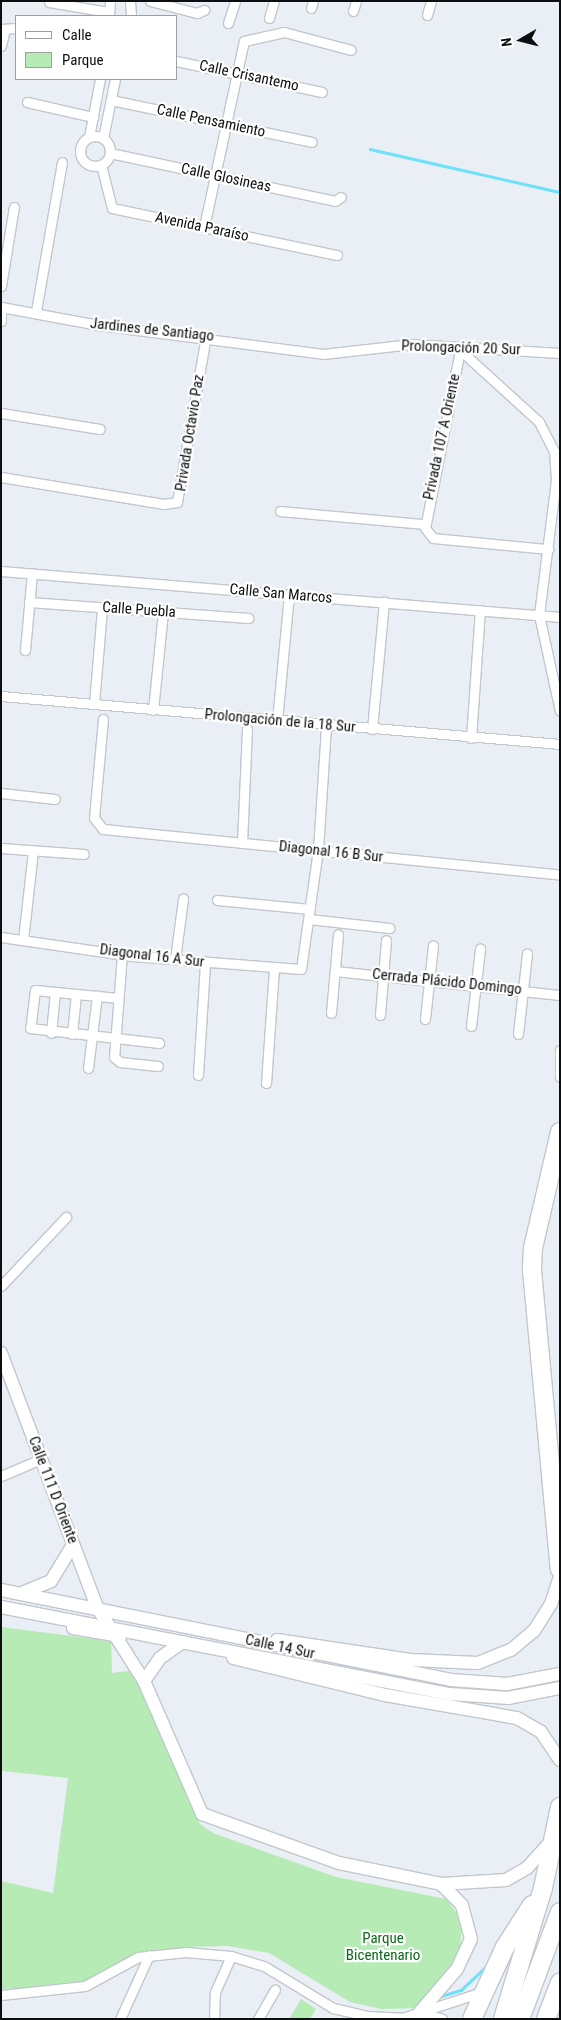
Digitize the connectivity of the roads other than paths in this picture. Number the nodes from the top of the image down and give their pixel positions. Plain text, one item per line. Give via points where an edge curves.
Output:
1 (110, 1) edge
2 (150, 1) edge
3 (235, 1) edge
4 (274, 1) edge
5 (356, 1) edge
6 (431, 1) edge
7 (49, 2) edge
8 (131, 2) edge
9 (204, 10) dead end
10 (353, 11) dead end
11 (108, 14) edge
12 (131, 15) edge
13 (427, 15) dead end
14 (270, 18) dead end
15 (228, 22) dead end
16 (3, 29) edge
17 (1, 46) edge
18 (350, 50) dead end
19 (178, 61) edge
20 (237, 74) junction
21 (100, 80) edge
22 (115, 80) edge
23 (322, 92) dead end
24 (110, 100) junction
25 (27, 102) dead end
26 (93, 117) junction
27 (226, 124) junction
28 (89, 137) junction
29 (103, 138) junction
30 (312, 142) dead end
31 (110, 153) junction
32 (62, 162) dead end
33 (101, 165) junction
34 (215, 175) junction
35 (341, 197) dead end
36 (14, 206) dead end
37 (204, 227) junction
38 (337, 255) dead end
39 (1, 286) edge
40 (1, 307) edge
41 (36, 311) junction
42 (1, 312) edge
43 (1, 321) edge
44 (206, 336) junction
45 (460, 350) junction
46 (304, 352) joint
47 (560, 353) edge
48 (1, 413) edge
49 (100, 429) dead end
50 (1, 477) edge
51 (280, 511) dead end
52 (424, 524) junction
53 (548, 549) junction
54 (1, 571) edge
55 (32, 574) junction
56 (289, 595) junction
57 (29, 602) junction
58 (384, 602) junction
59 (102, 608) junction
60 (480, 610) junction
61 (163, 611) junction
62 (539, 615) junction
63 (560, 617) edge
64 (248, 618) dead end
65 (24, 650) dead end
66 (557, 675) edge
67 (1, 696) edge
68 (94, 704) junction
69 (153, 710) junction
70 (560, 710) edge
71 (103, 719) dead end
72 (277, 721) junction
73 (326, 726) junction
74 (247, 729) dead end
75 (372, 729) junction
76 (471, 738) junction
77 (560, 744) edge
78 (1, 793) edge
79 (55, 799) dead end
80 (242, 842) junction
81 (1, 848) edge
82 (33, 850) junction
83 (318, 850) junction
84 (84, 854) dead end
85 (560, 875) edge
86 (183, 899) dead end
87 (217, 900) dead end
88 (310, 909) junction
89 (309, 919) junction
90 (389, 928) dead end
91 (338, 934) dead end
92 (1, 937) edge
93 (22, 940) junction
94 (386, 940) dead end
95 (433, 945) dead end
96 (480, 949) dead end
97 (122, 954) junction
98 (527, 954) dead end
99 (175, 959) junction
100 (206, 963) junction
101 (274, 969) junction
102 (335, 971) junction
103 (382, 976) junction
104 (429, 981) junction
105 (476, 985) junction
106 (523, 990) junction
107 (55, 992) junction
108 (76, 994) junction
109 (560, 995) edge
110 (96, 996) junction
111 (118, 998) junction
112 (331, 1014) dead end
113 (380, 1015) dead end
114 (425, 1019) dead end
115 (471, 1026) dead end
116 (51, 1033) junction
117 (72, 1034) junction
118 (518, 1034) dead end
119 (93, 1036) junction
120 (114, 1038) junction
121 (159, 1043) dead end
122 (559, 1053) edge
123 (158, 1066) dead end
124 (88, 1068) dead end
125 (198, 1075) dead end
126 (560, 1077) edge
127 (266, 1083) dead end
128 (560, 1132) edge
129 (66, 1217) dead end
130 (1, 1286) edge
131 (1, 1353) edge
132 (41, 1459) junction
133 (1, 1476) edge
134 (73, 1545) junction
135 (560, 1569) edge
136 (560, 1576) edge
137 (1, 1590) edge
138 (17, 1593) junction
139 (98, 1607) junction
140 (1, 1608) edge
141 (1, 1616) edge
142 (111, 1630) junction
143 (179, 1641) junction
144 (256, 1642) junction
145 (223, 1650) junction
146 (560, 1674) edge
147 (144, 1681) junction
148 (560, 1688) edge
149 (560, 1760) edge
150 (560, 1807) edge
151 (554, 1836) junction
152 (441, 1884) junction
153 (543, 1888) junction
154 (560, 1912) edge
155 (149, 1955) junction
156 (231, 1956) junction
157 (560, 1983) edge
158 (275, 1989) dead end
159 (482, 1992) junction
160 (1, 1995) edge
161 (420, 2012) junction
162 (217, 2018) edge
163 (402, 2018) edge
164 (120, 2019) edge
165 (258, 2019) edge
166 (442, 2019) edge
167 (472, 2019) edge
168 (503, 2019) edge
169 (520, 2019) edge
170 (546, 2019) edge

1 - 11 street
2 - 9 street
3 - 15 street
4 - 14 street
5 - 10 street
6 - 13 street
7 - 11 street
8 - 12 street
16 - 17 street
18 - 20 street via 294,33 248,38
19 - 20 street, Calle Crisantemo
20 - 23 street, Calle Crisantemo
20 - 27 street
21 - 26 street
22 - 24 street
24 - 27 street, Calle Pensamiento
24 - 29 street
25 - 26 street
26 - 28 street
27 - 30 street, Calle Pensamiento
27 - 34 street
28 - 29 street
28 - 33 street via 80,148 81,157 87,164
29 - 31 street
31 - 33 street
31 - 34 street, Calle Glosineas
32 - 41 street
33 - 37 street, Avenida Paraíso via 112,208
34 - 35 street, Calle Glosineas via 335,201
34 - 37 street
36 - 39 street
37 - 38 street, Avenida Paraíso
40 - 41 street, Jardines de Santiago
41 - 44 street, Jardines de Santiago via 98,325
42 - 43 street
44 - 46 street, Jardines de Santiago
44 - 50 street, Privada Octavio Paz via 176,502 164,504
45 - 46 street, Prolongación 20 Sur via 411,344 351,354
45 - 47 street, Prolongación 20 Sur
45 - 52 street, Privada 107 A Oriente
45 - 53 street via 539,422 550,438 556,470
48 - 49 street
51 - 52 street
52 - 53 street via 433,538
53 - 62 street
54 - 55 street, Calle San Marcos
55 - 56 street, Calle San Marcos
55 - 57 street
56 - 58 street, Calle San Marcos
56 - 72 street
57 - 59 street, Calle Puebla
57 - 65 street
58 - 60 street, Calle San Marcos
58 - 75 street
59 - 61 street, Calle Puebla
59 - 68 street
60 - 62 street, Calle San Marcos
60 - 76 street
61 - 64 street, Calle Puebla
61 - 69 street
62 - 63 street, Calle San Marcos
62 - 66 street
66 - 70 street
67 - 68 street, Prolongación de la 18 Sur
68 - 69 street, Prolongación de la 18 Sur
69 - 72 street, Prolongación de la 18 Sur
71 - 80 street, Diagonal 16 B Sur via 94,818 103,830
72 - 73 street, Prolongación de la 18 Sur
73 - 75 street, Prolongación de la 18 Sur
73 - 83 street
74 - 80 street
75 - 76 street, Prolongación de la 18 Sur
76 - 77 street, Prolongación de la 18 Sur
78 - 79 street
80 - 83 street, Diagonal 16 B Sur
81 - 82 street
82 - 84 street
82 - 93 street
83 - 85 street, Diagonal 16 B Sur
83 - 88 street
86 - 99 street
87 - 88 street
88 - 89 street
89 - 90 street
89 - 101 street, Diagonal 16 A Sur via 303,968
91 - 102 street
92 - 93 street, Diagonal 16 A Sur
93 - 97 street, Diagonal 16 A Sur
94 - 103 street
95 - 104 street
96 - 105 street
97 - 99 street, Diagonal 16 A Sur
97 - 111 street
98 - 106 street
99 - 100 street, Diagonal 16 A Sur
100 - 101 street, Diagonal 16 A Sur
100 - 125 street
101 - 127 street
102 - 103 street, Cerrada Plácido Domingo
102 - 112 street
103 - 104 street, Cerrada Plácido Domingo
103 - 113 street
104 - 105 street, Cerrada Plácido Domingo
104 - 114 street
105 - 106 street, Cerrada Plácido Domingo
105 - 115 street
106 - 109 street, Cerrada Plácido Domingo
106 - 118 street
107 - 108 street
107 - 116 street
107 - 116 street via 35,990 31,995 31,1030
108 - 110 street
108 - 117 street
110 - 111 street
110 - 119 street
111 - 120 street
116 - 117 street
117 - 119 street
119 - 120 street
119 - 124 street
120 - 121 street
120 - 123 street via 117,1061
122 - 126 street
128 - 135 highway via 533,1248 532,1270
129 - 130 street
131 - 132 main road, Calle 111 D Oriente
132 - 133 street
132 - 134 main road, Calle 111 D Oriente
134 - 138 main road via 51,1581 32,1591
134 - 139 main road, Calle 111 D Oriente
136 - 144 main road via 554,1599 534,1631 511,1650 478,1663 411,1660 284,1640
137 - 138 main road, Calle 14 Sur
138 - 139 main road, Calle 14 Sur
139 - 142 main road, Calle 111 D Oriente
139 - 144 main road, Calle 14 Sur
140 - 142 main road, Calle 14 Sur
141 - 142 main road
142 - 143 main road, Calle 14 Sur
142 - 147 main road, Calle 111 D Oriente
143 - 145 main road, Calle 14 Sur
143 - 147 main road via 160,1658
144 - 146 main road, Calle 14 Sur via 329,1658 484,1683
145 - 148 main road, Calle 14 Sur via 458,1695 508,1698
145 - 149 main road via 243,1663 517,1718 541,1732
147 - 152 main road, Calle 111 D Oriente via 195,1803 206,1817 339,1863
150 - 151 highway
151 - 152 main road, Calle 111 D Oriente via 527,1868 506,1880
151 - 153 highway
152 - 161 main road via 466,1910 471,1939 457,1969
153 - 159 highway
153 - 168 highway
154 - 169 highway
155 - 156 street
155 - 160 street via 131,1960 85,1986
155 - 164 street
156 - 162 street via 216,1992
156 - 163 street via 279,1972 333,2008
157 - 170 highway
158 - 165 street
159 - 161 street
159 - 167 highway
161 - 163 street
161 - 166 street

